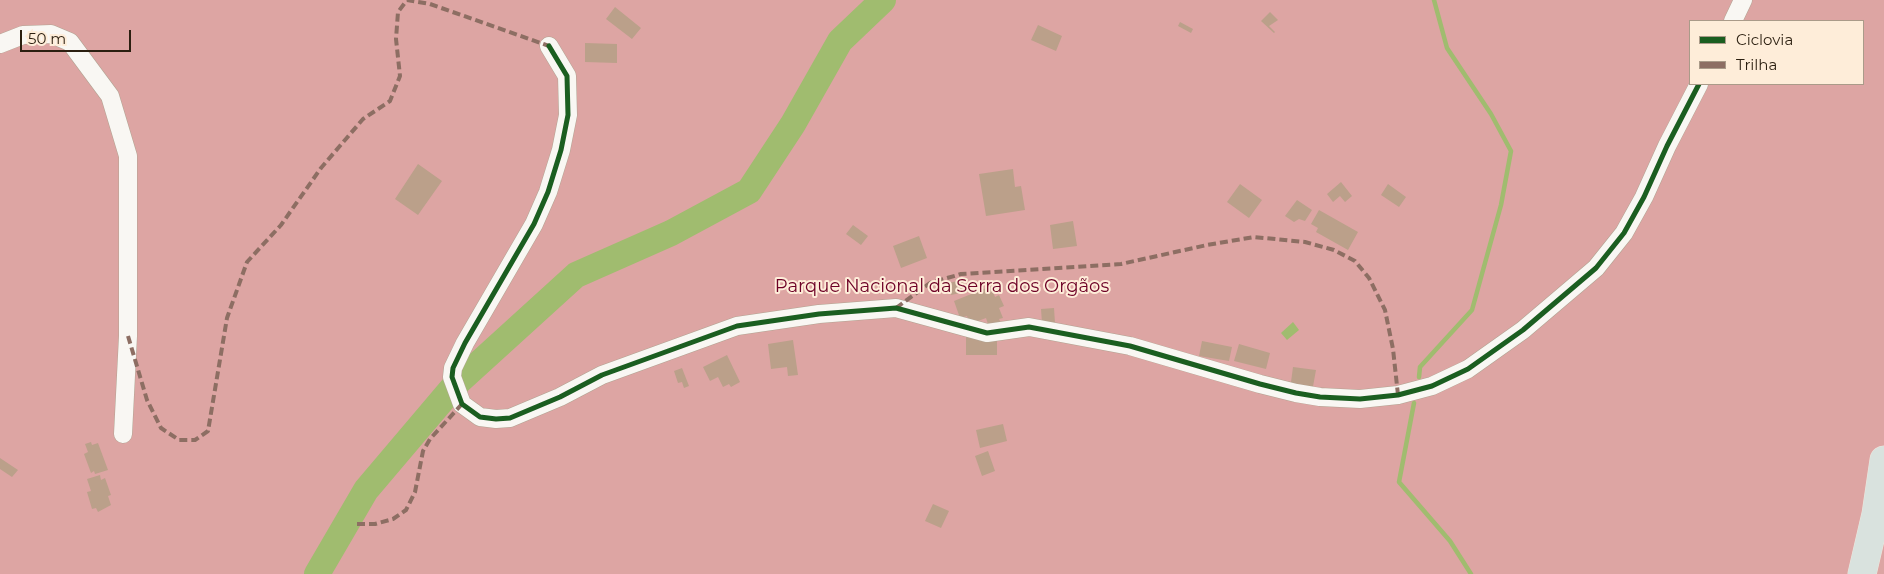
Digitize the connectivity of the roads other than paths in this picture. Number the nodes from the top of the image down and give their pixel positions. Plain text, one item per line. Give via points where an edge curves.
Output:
1 (1743, 0) edge
2 (1733, 20) edge
3 (0, 44) edge
4 (549, 46) dead end
5 (1698, 85) edge
6 (123, 434) dead end
7 (1884, 460) edge
8 (1862, 574) edge

1 - 2 street
3 - 6 street via 23,35 51,34 70,42 110,96 128,156 128,336
4 - 5 street via 566,76 568,115 561,150 534,224 453,368 452,378 462,404 480,417 510,418 602,375 738,326 819,314 896,308 987,333 1029,327 1130,346 1320,397 1360,399 1432,386 1468,369 1524,330 1596,268 1624,232 1644,197
7 - 8 highway

